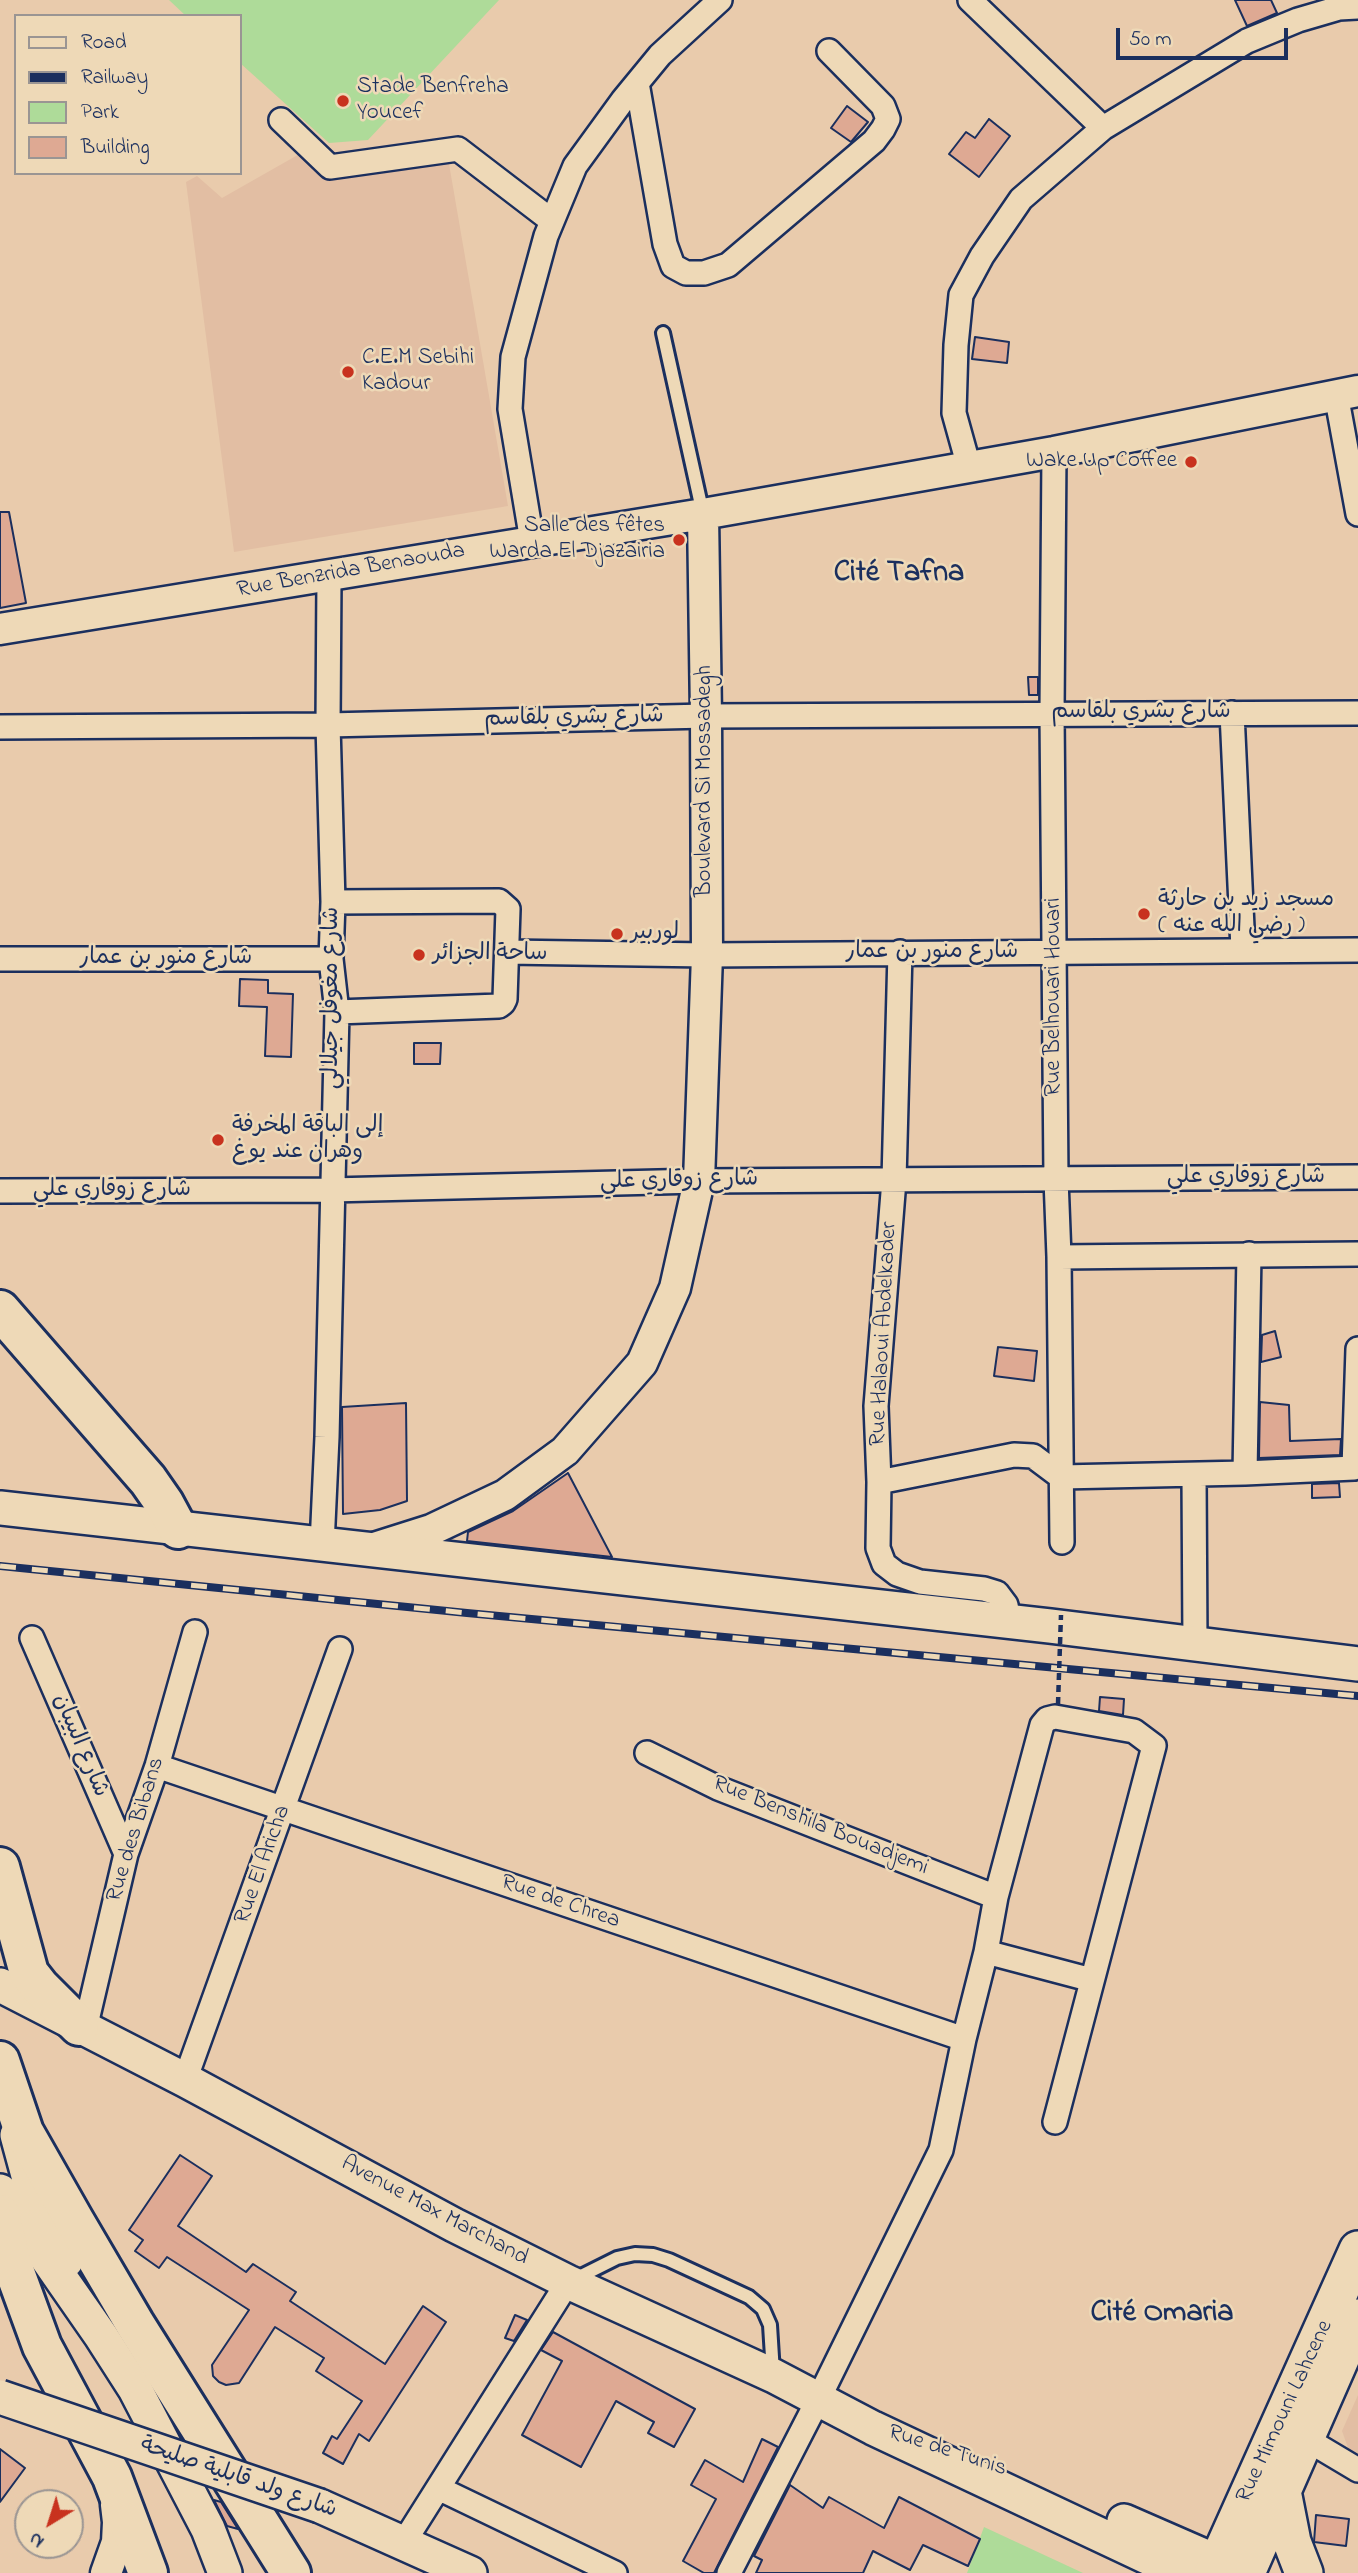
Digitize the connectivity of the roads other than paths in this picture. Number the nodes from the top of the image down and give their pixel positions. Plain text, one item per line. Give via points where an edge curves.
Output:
1 (720, 0) edge
2 (970, 0) edge
3 (1358, 7) edge
4 (829, 51) dead end
5 (637, 83) junction
6 (281, 120) dead end
7 (1102, 128) junction
8 (552, 221) junction
9 (663, 333) dead end
10 (1347, 392) edge
11 (1054, 452) junction
12 (969, 467) junction
13 (702, 514) junction
14 (1358, 514) edge
15 (532, 541) junction
16 (329, 576) junction
17 (0, 629) edge
18 (1052, 713) junction
19 (1232, 713) junction
20 (1358, 713) edge
21 (706, 716) junction
22 (328, 725) junction
23 (0, 727) edge
24 (332, 902) junction
25 (1242, 949) junction
26 (1358, 950) edge
27 (507, 952) junction
28 (900, 952) junction
29 (1055, 952) junction
30 (707, 955) junction
31 (0, 959) edge
32 (331, 959) junction
33 (337, 1012) junction
34 (1358, 1177) edge
35 (1056, 1179) junction
36 (894, 1180) junction
37 (699, 1181) junction
38 (331, 1190) junction
39 (0, 1191) edge
40 (1249, 1254) junction
41 (1358, 1254) edge
42 (1059, 1257) junction
43 (0, 1310) edge
44 (1358, 1349) edge
45 (1356, 1467) edge
46 (1245, 1473) junction
47 (1194, 1475) junction
48 (1061, 1477) junction
49 (879, 1482) junction
50 (0, 1508) edge
51 (178, 1529) junction
52 (1062, 1542) dead end
53 (322, 1545) junction
54 (366, 1551) junction
55 (1009, 1622) junction
56 (195, 1632) dead end
57 (32, 1638) dead end
58 (1195, 1644) junction
59 (340, 1649) dead end
60 (1354, 1664) edge
61 (647, 1753) dead end
62 (157, 1766) junction
63 (284, 1810) junction
64 (126, 1854) junction
65 (0, 1867) edge
66 (996, 1897) junction
67 (986, 1952) junction
68 (1092, 1980) junction
69 (13, 1992) edge
70 (82, 2028) junction
71 (964, 2039) junction
72 (0, 2061) edge
73 (0, 2069) edge
74 (185, 2080) junction
75 (1055, 2122) dead end
76 (0, 2191) edge
77 (0, 2214) edge
78 (1358, 2250) edge
79 (568, 2282) junction
80 (1358, 2318) edge
81 (101, 2336) junction
82 (774, 2376) junction
83 (0, 2397) edge
84 (818, 2400) junction
85 (873, 2428) junction
86 (1306, 2439) junction
87 (1358, 2470) edge
88 (112, 2477) junction
89 (438, 2487) junction
90 (1282, 2491) junction
91 (404, 2542) junction
92 (1225, 2570) edge
93 (1181, 2572) edge
94 (106, 2573) edge
95 (148, 2573) edge
96 (225, 2573) edge
97 (291, 2573) edge
98 (470, 2573) edge
99 (615, 2573) edge
100 (729, 2573) edge
101 (1304, 2573) edge

1 - 5 street via 660,55
2 - 7 street
3 - 7 street via 1298,20 1247,41
4 - 5 street via 883,106 888,119 883,129 728,265 704,273 673,266 669,255
5 - 8 street via 575,166
6 - 8 street via 330,167 458,149
7 - 12 street via 1021,199 961,295 954,413
8 - 15 street via 513,357 510,409
9 - 13 lane
10 - 11 street
10 - 14 street
11 - 12 street
11 - 18 street, Rue Belhouari Houari
12 - 13 street
13 - 15 street, Rue Benzrida Benaouda
13 - 21 street, Boulevard Si Mossadegh
15 - 16 street, Rue Benzrida Benaouda
16 - 17 street, Rue Benzrida Benaouda
16 - 22 street, شارع مغوفل جيلالي
18 - 19 street, شارع بشري بلقاسم
18 - 21 street, شارع بشري بلقاسم
18 - 29 street, Rue Belhouari Houari
19 - 20 street, شارع بشري بلقاسم
19 - 25 street
21 - 22 street, شارع بشري بلقاسم
21 - 30 street, Boulevard Si Mossadegh
22 - 23 street, شارع بشري بلقاسم
22 - 24 street, شارع مغوفل جيلالي
24 - 27 street via 499,901 508,909
24 - 32 street, شارع مغوفل جيلالي
25 - 26 street, شارع منور بن عمار
25 - 29 street, شارع منور بن عمار
27 - 30 street, شارع منور بن عمار
27 - 33 street via 505,999 499,1006
28 - 29 street, شارع منور بن عمار
28 - 30 street, شارع منور بن عمار
28 - 36 street, Rue Halaoui Abdelkader
29 - 35 street, Rue Belhouari Houari
30 - 37 street, Boulevard Si Mossadegh
31 - 32 street, شارع منور بن عمار
32 - 33 street, شارع مغوفل جيلالي
33 - 38 street, شارع مغوفل جيلالي
34 - 35 street, شارع زوقاري علي
35 - 36 street, شارع زوقاري علي
35 - 42 street, Rue Belhouari Houari
36 - 37 street, شارع زوقاري علي
36 - 49 street, Rue Halaoui Abdelkader via 876,1406
37 - 38 street, شارع زوقاري علي
37 - 54 street, Boulevard Si Mossadegh via 675,1289 642,1363 565,1451 505,1495 431,1530
38 - 39 street, شارع زوقاري علي
38 - 53 street, شارع مغوفل جيلالي
40 - 41 street
40 - 42 street
40 - 46 street
42 - 48 street, Rue Belhouari Houari
43 - 51 highway via 148,1480
44 - 45 street
45 - 46 street
46 - 47 street
47 - 48 street
47 - 58 street
48 - 49 street via 1033,1456 1014,1455
48 - 52 street, Rue Belhouari Houari
49 - 55 street, Rue Halaoui Abdelkader via 878,1548 884,1564 919,1582 997,1593 1006,1605
50 - 51 main road
51 - 53 main road
53 - 54 main road
54 - 55 main road
55 - 58 main road
56 - 62 street, Rue des Bibans
57 - 64 street, شارع البيبان
58 - 60 main road
59 - 63 street, Rue El Aricha
61 - 66 street, Rue Benshila Bouadjemi via 718,1788
62 - 63 street, Rue de Chrea
62 - 64 street, Rue des Bibans
63 - 71 street, Rue de Chrea
63 - 74 street, Rue El Aricha
64 - 70 street, Rue des Bibans
65 - 70 highway via 29,1973
66 - 67 street
66 - 68 street via 1047,1719 1133,1731 1146,1738 1154,1745
67 - 68 street
67 - 71 street
68 - 75 street
69 - 70 main road, Avenue Max Marchand
70 - 74 main road, Avenue Max Marchand
71 - 84 street via 941,2150
72 - 97 highway via 24,2132 55,2187
73 - 81 main road via 30,2183
74 - 79 main road, Avenue Max Marchand
76 - 81 main road
77 - 88 highway via 41,2346
78 - 92 main road, Rue Mimouni Lahcene
79 - 82 main road, Avenue Max Marchand
79 - 82 lane via 635,2254 669,2260 749,2297 763,2309 770,2325
79 - 89 street
80 - 86 main road, Rue Mimouni Lahcene
81 - 96 main road via 135,2389 208,2529
82 - 84 main road, Avenue Max Marchand
83 - 91 main road, شارع ولد قابلية صليحة, bridge via 320,2506
84 - 85 main road, Avenue Max Marchand
84 - 100 street
85 - 92 main road, Rue de Tunis via 980,2458
85 - 93 main road, Rue de Tunis
86 - 87 street
86 - 90 main road, Rue Mimouni Lahcene
88 - 94 street via 117,2542
88 - 95 highway
89 - 91 street
89 - 99 street
90 - 92 main road, Rue Mimouni Lahcene
90 - 101 main road via 1292,2542
91 - 98 main road, شارع ولد قابلية صليحة

